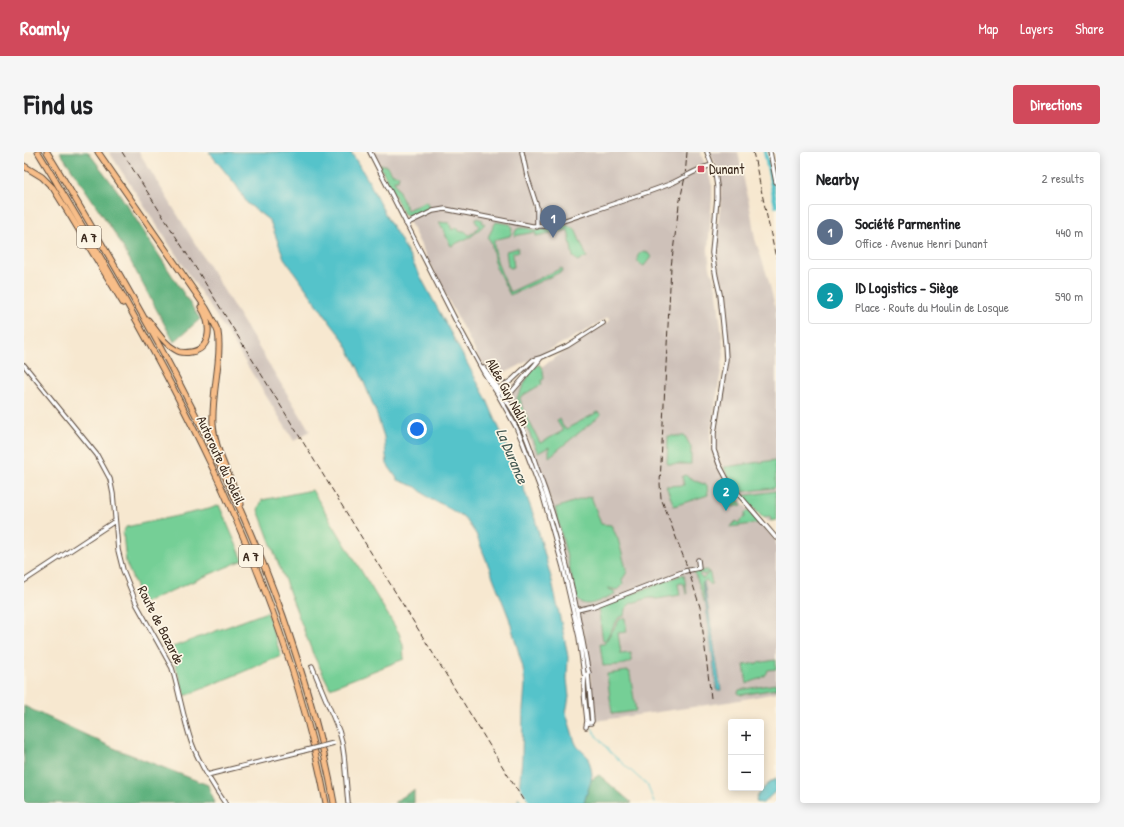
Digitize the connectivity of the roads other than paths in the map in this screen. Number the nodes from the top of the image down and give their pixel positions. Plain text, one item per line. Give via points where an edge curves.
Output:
1 (38, 152) edge
2 (47, 152) edge
3 (94, 152) edge
4 (98, 152) edge
5 (370, 152) edge
6 (522, 152) edge
7 (707, 152) edge
8 (770, 152) edge
9 (712, 165) junction
10 (24, 166) edge
11 (776, 182) edge
12 (406, 224) junction
13 (537, 227) junction
14 (139, 309) junction
15 (138, 323) junction
16 (603, 323) dead end
17 (475, 357) junction
18 (540, 358) junction
19 (24, 365) edge
20 (495, 384) junction
21 (503, 386) junction
22 (498, 393) junction
23 (509, 395) junction
24 (504, 397) junction
25 (509, 404) junction
26 (246, 520) junction
27 (115, 521) junction
28 (776, 538) edge
29 (698, 560) dead end
30 (24, 581) edge
31 (576, 610) junction
32 (312, 666) dead end
33 (586, 727) dead end
34 (342, 742) junction
35 (207, 775) junction
36 (225, 803) edge
37 (326, 803) edge
38 (334, 803) edge
39 (348, 803) edge

1 - 15 highway, Autoroute du Soleil / A 7
2 - 14 highway, Autoroute du Soleil / A 7
3 - 14 highway via 203,309 209,329 206,342 202,348 194,351 176,351 167,344
4 - 26 highway via 212,319 217,332 219,350 213,424 222,460
5 - 12 street
6 - 13 street via 537,207
7 - 9 street
8 - 11 street
9 - 13 street via 640,195 548,226
9 - 28 street via 717,186 712,253 720,294 726,359 714,433 714,450 728,483
10 - 15 highway via 42,177 53,188 118,296
12 - 13 street via 429,212 445,209
12 - 17 street
14 - 26 highway, Autoroute du Soleil / A 7 via 194,410
15 - 37 highway, Autoroute du Soleil / A 7 via 189,419 241,530 266,592 306,716
16 - 18 street via 567,346
17 - 20 street, Allée Guy Nalin
17 - 22 street, Allée Guy Nalin
18 - 21 street via 533,360
18 - 23 street
19 - 27 street, Route de Bazarde via 97,455 110,479
20 - 21 street
20 - 22 street, Allée Guy Nalin
21 - 22 street
22 - 24 street
22 - 24 street, Allée Guy Nalin
22 - 31 street, Allée Guy Nalin via 516,427 543,496
23 - 24 street
23 - 25 street
24 - 25 street, Allée Guy Nalin
25 - 31 street, Allée Guy Nalin via 524,432 545,488 566,561
26 - 38 highway, Autoroute du Soleil / A 7 via 297,657 329,772
27 - 30 street
27 - 35 street, Route de Bazarde via 119,556 128,584 140,612 172,668 191,742
29 - 31 street via 699,568 594,606
31 - 33 street, Allée Guy Nalin via 586,675
32 - 34 street
34 - 35 street, bridge
34 - 39 street
35 - 36 street, Route de Bazarde

